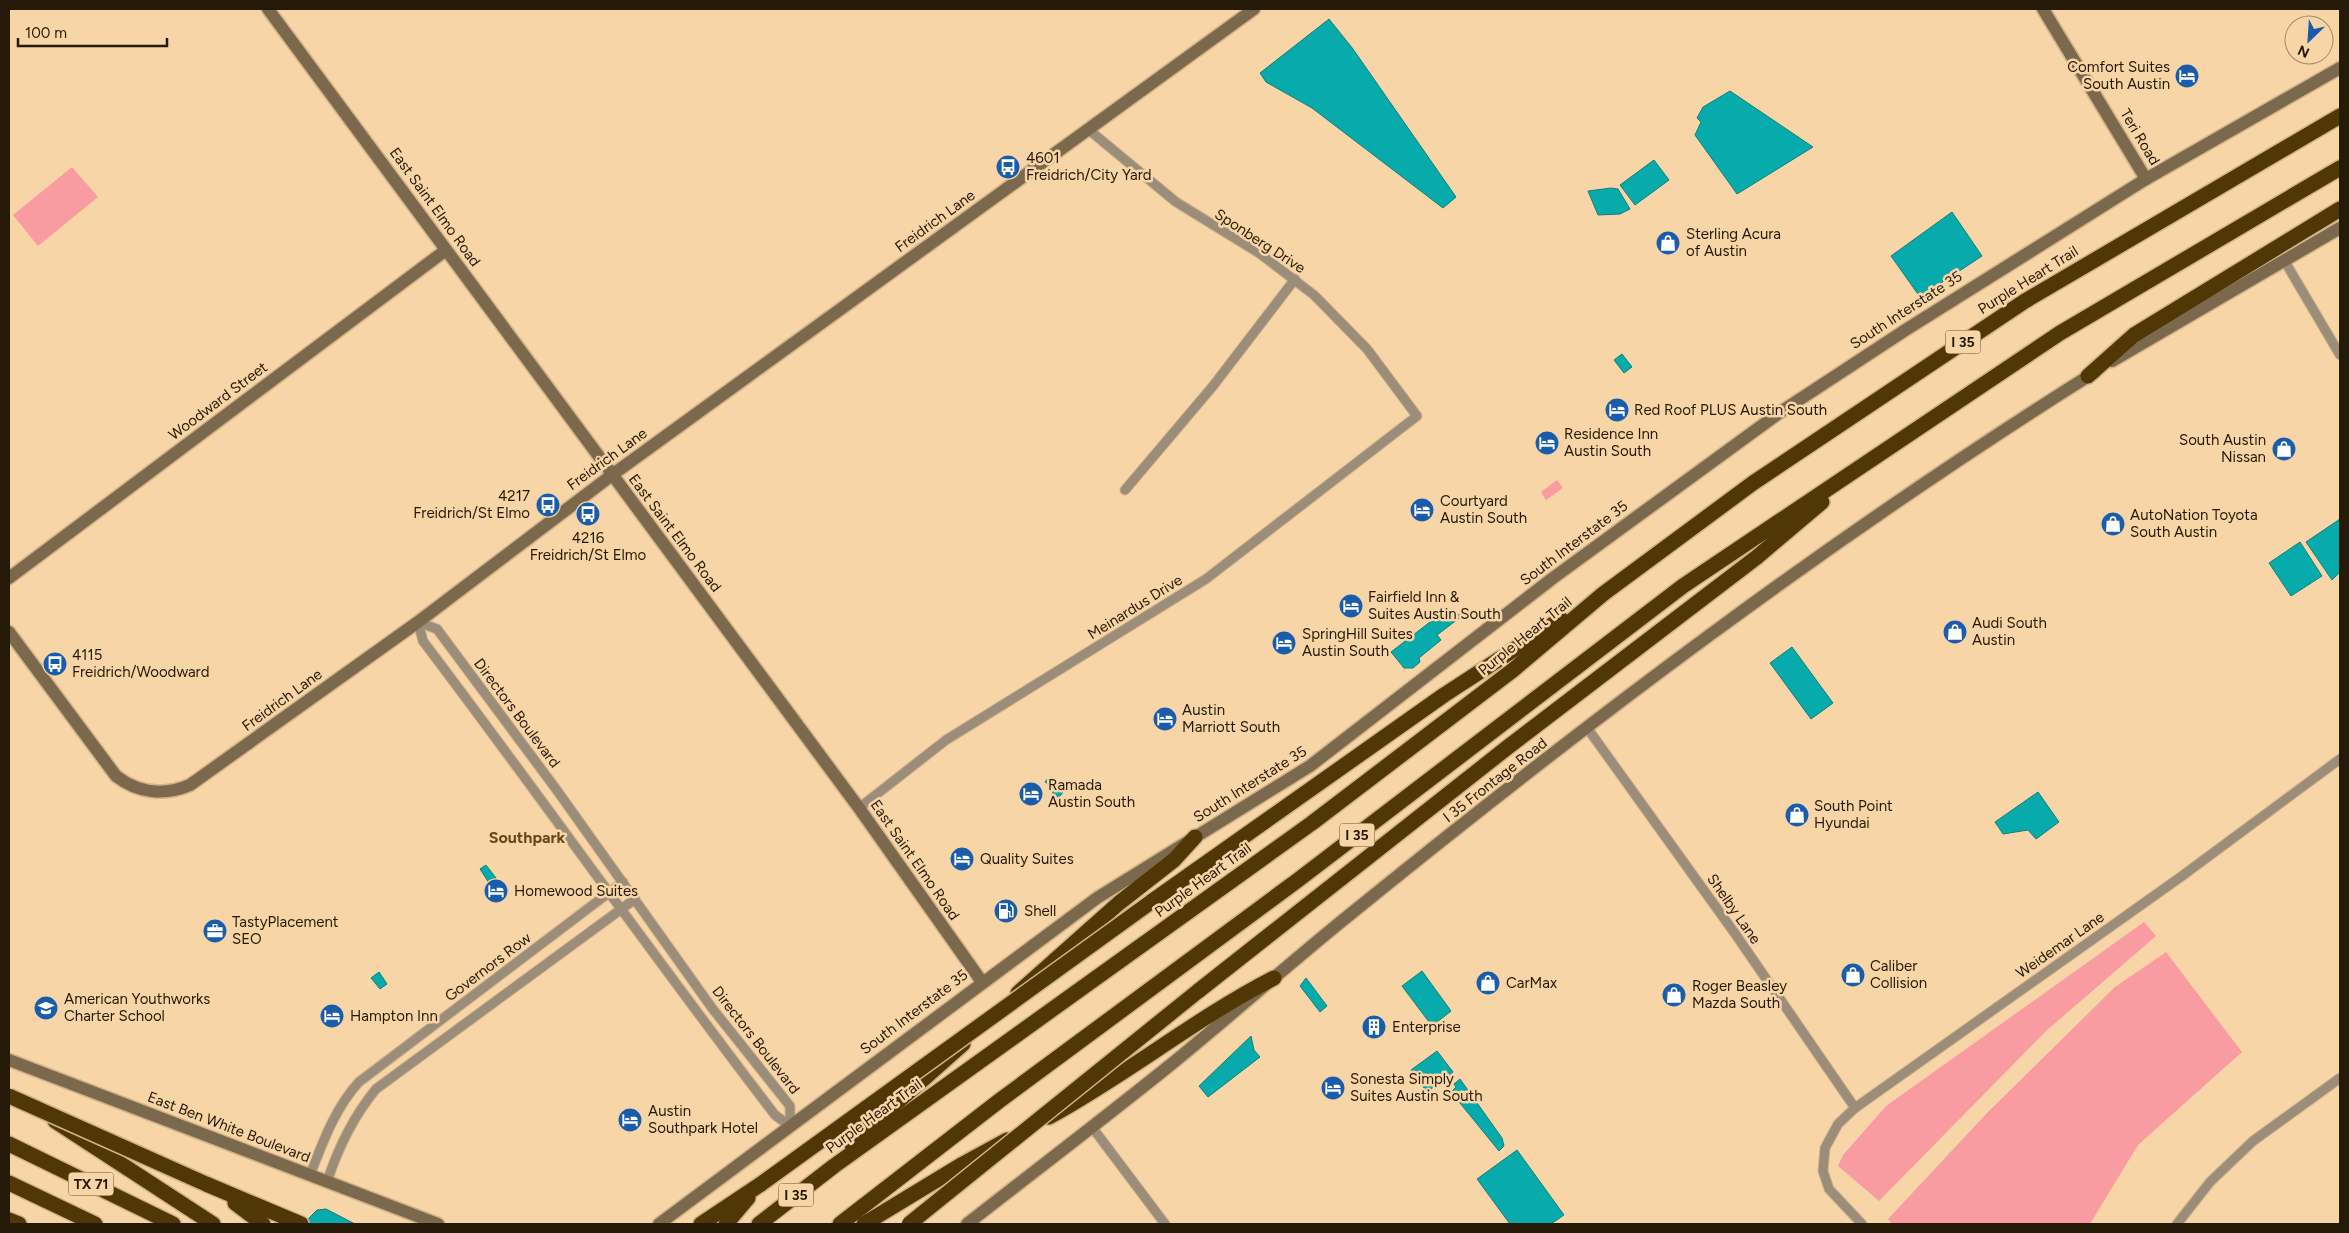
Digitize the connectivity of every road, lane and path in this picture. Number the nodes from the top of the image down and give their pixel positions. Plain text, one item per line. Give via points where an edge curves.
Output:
1 (268, 9) edge
2 (1254, 9) edge
3 (2043, 9) edge
4 (2340, 68) edge
5 (2340, 116) edge
6 (1089, 130) junction
7 (2340, 168) edge
8 (2146, 180) junction
9 (2340, 209) edge
10 (2340, 228) edge
11 (446, 250) junction
12 (2284, 260) junction
13 (1295, 280) junction
14 (2340, 355) edge
15 (2088, 376) junction
16 (1417, 416) joint
17 (1879, 453) junction
18 (612, 476) junction
19 (1125, 490) dead end
20 (9, 578) edge
21 (1603, 594) junction
22 (418, 622) junction
23 (9, 632) edge
24 (1588, 729) junction
25 (2340, 759) edge
26 (858, 808) junction
27 (1195, 838) junction
28 (623, 882) junction
29 (610, 892) junction
30 (635, 899) junction
31 (622, 909) junction
32 (1274, 978) junction
33 (982, 982) junction
34 (712, 1008) junction
35 (700, 1016) junction
36 (9, 1060) edge
37 (2340, 1078) edge
38 (9, 1091) edge
39 (9, 1096) edge
40 (1855, 1108) junction
41 (790, 1126) junction
42 (1092, 1127) junction
43 (9, 1144) edge
44 (834, 1166) junction
45 (310, 1175) junction
46 (9, 1182) edge
47 (327, 1182) junction
48 (206, 1184) junction
49 (761, 1184) junction
50 (9, 1220) edge
51 (663, 1222) edge
52 (19, 1224) edge
53 (95, 1224) edge
54 (173, 1224) edge
55 (213, 1224) edge
56 (263, 1224) edge
57 (301, 1224) edge
58 (438, 1224) edge
59 (701, 1224) edge
60 (726, 1224) edge
61 (759, 1224) edge
62 (840, 1224) edge
63 (864, 1224) edge
64 (909, 1224) edge
65 (967, 1224) edge
66 (1165, 1224) edge
67 (1862, 1224) edge
68 (2177, 1224) edge

1 - 11 main road, East Saint Elmo Road
2 - 6 main road, Freidrich Lane
3 - 8 main road, Teri Road
4 - 8 main road, South Interstate 35
5 - 21 highway, Purple Heart Trail / I 35 via 2025,301 1760,478
6 - 13 street, Sponberg Drive via 1176,202 1259,253
6 - 18 main road, Freidrich Lane
7 - 17 highway, I 35 via 2060,333
8 - 27 main road, South Interstate 35 via 1779,413 1553,578 1310,766
9 - 15 highway via 2134,335
10 - 12 main road
11 - 18 main road, East Saint Elmo Road
11 - 20 main road, Woodward Street
12 - 14 street
12 - 15 main road
13 - 16 street, Sponberg Drive via 1356,336
13 - 19 street via 1213,386
15 - 24 main road, I 35 Frontage Road via 1836,543
16 - 26 street, Meinardus Drive via 1206,579 946,740
17 - 62 highway, I 35 via 1683,586
17 - 64 highway, bridge via 1758,557 1508,747
18 - 22 main road, Freidrich Lane
18 - 26 main road, East Saint Elmo Road
21 - 44 highway, Purple Heart Trail / I 35 via 1513,670 1312,824
21 - 49 highway, bridge via 1444,695
22 - 23 main road, Freidrich Lane via 198,781 160,792 136,787 111,770
22 - 28 street, Directors Boulevard via 437,629
22 - 29 street, Directors Boulevard via 423,640
24 - 32 main road, I 35 Frontage Road
24 - 40 street, Shelby Lane
25 - 40 street, Weidemar Lane via 2182,876
26 - 33 main road, East Saint Elmo Road
27 - 33 main road, South Interstate 35 via 1097,898
27 - 44 highway via 1174,860 1034,977 864,1132
28 - 29 street, Governors Row
28 - 30 street, Directors Boulevard
29 - 31 street, Directors Boulevard
29 - 45 street, Governors Row via 360,1082 347,1095 335,1116
30 - 31 street, Governors Row
30 - 34 street, Directors Boulevard
31 - 35 street, Directors Boulevard
31 - 47 street, Governors Row via 376,1089 351,1125
32 - 42 main road
32 - 63 highway via 1237,997 1058,1112
33 - 41 main road, South Interstate 35
34 - 35 street
34 - 41 street, Directors Boulevard via 790,1106
35 - 41 street, Directors Boulevard via 775,1115
36 - 45 main road, East Ben White Boulevard
37 - 68 street via 2253,1141 2210,1182
38 - 55 highway
39 - 48 highway, bridge
40 - 67 street, Weidemar Lane via 1838,1124 1825,1148 1823,1171 1829,1189
41 - 51 main road, South Interstate 35
42 - 65 main road
42 - 66 street
43 - 54 highway, TX 71
44 - 61 highway, Purple Heart Trail / I 35
45 - 47 main road, East Ben White Boulevard
46 - 53 highway, TX 71
47 - 58 main road, East Ben White Boulevard
48 - 56 highway
48 - 57 highway
49 - 59 highway
49 - 60 highway
50 - 52 highway

